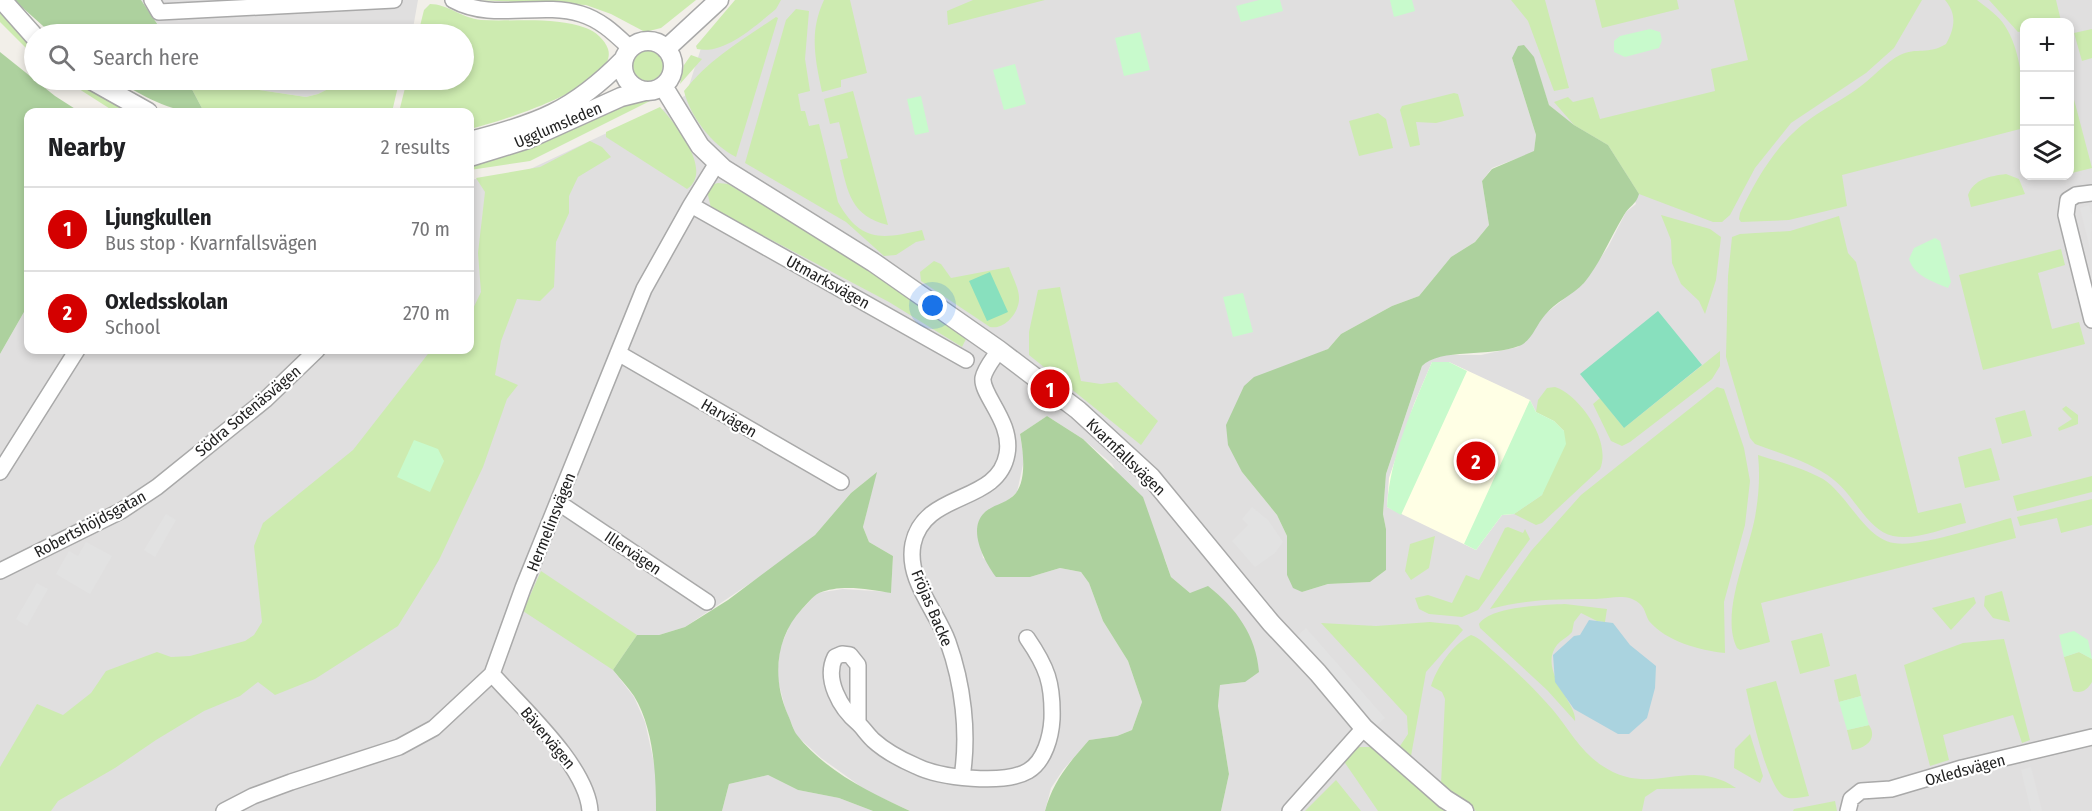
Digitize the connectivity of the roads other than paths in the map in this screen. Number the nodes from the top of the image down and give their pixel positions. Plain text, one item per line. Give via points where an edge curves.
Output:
1 (2, 0) edge
2 (394, 0) edge
3 (453, 0) edge
4 (719, 0) edge
5 (156, 6) edge
6 (24, 25) edge
7 (666, 49) junction
8 (627, 54) junction
9 (654, 88) junction
10 (109, 90) edge
11 (141, 108) edge
12 (474, 140) edge
13 (474, 156) edge
14 (717, 164) junction
15 (2092, 193) edge
16 (691, 205) junction
17 (2092, 320) edge
18 (999, 350) junction
19 (618, 353) junction
20 (74, 354) edge
21 (313, 354) edge
22 (966, 360) dead end
23 (177, 471) joint
24 (0, 472) edge
25 (841, 482) dead end
26 (559, 503) junction
27 (0, 571) edge
28 (707, 602) dead end
29 (1027, 638) dead end
30 (492, 674) junction
31 (858, 723) dead end
32 (1364, 728) junction
33 (2092, 737) edge
34 (962, 777) junction
35 (224, 811) edge
36 (590, 811) edge
37 (1290, 811) edge
38 (1464, 811) edge
39 (1848, 811) edge

1 - 6 street
2 - 5 street
3 - 8 street via 481,10 563,10 581,14 599,22
4 - 7 street
7 - 8 street via 650,41 637,43
7 - 9 street via 673,66 669,79
8 - 9 street via 623,72 629,83
8 - 12 street, Ugglumsleden via 590,91 562,110
9 - 13 street, Ugglumsleden via 621,97 559,127
9 - 14 street, Kvarnfallsvägen
10 - 11 street
14 - 16 street, Hermelinsvägen
14 - 18 street, Kvarnfallsvägen via 873,262
15 - 17 street via 2068,200 2066,215
16 - 19 street, Hermelinsvägen via 644,289
16 - 22 street, Utmarksvägen
18 - 32 street, Kvarnfallsvägen via 1078,410 1150,477
18 - 34 street, Fröjas Backe via 984,382 1006,430 1008,453 1004,464 989,484 934,511 920,527 913,544 916,576 948,642 960,694 966,752
19 - 25 street, Harvägen
19 - 26 street, Hermelinsvägen
20 - 24 street
21 - 23 street, Södra Sotenäsvägen via 265,400
23 - 27 street, Robertshöjdsgatan via 121,511
26 - 28 street, Illervägen
26 - 30 street, Hermelinsvägen
29 - 34 street via 1045,663 1051,685 1051,734 1040,760 1028,771
30 - 35 street, Hermelinsvägen via 449,717 417,738 253,796
30 - 36 street, Bävervägen via 572,764 585,788
31 - 34 street via 874,741 916,766
32 - 37 street
32 - 38 street, Kvarnfallsvägen
33 - 39 street, Oxledsvägen via 1891,789 1861,791 1851,799

